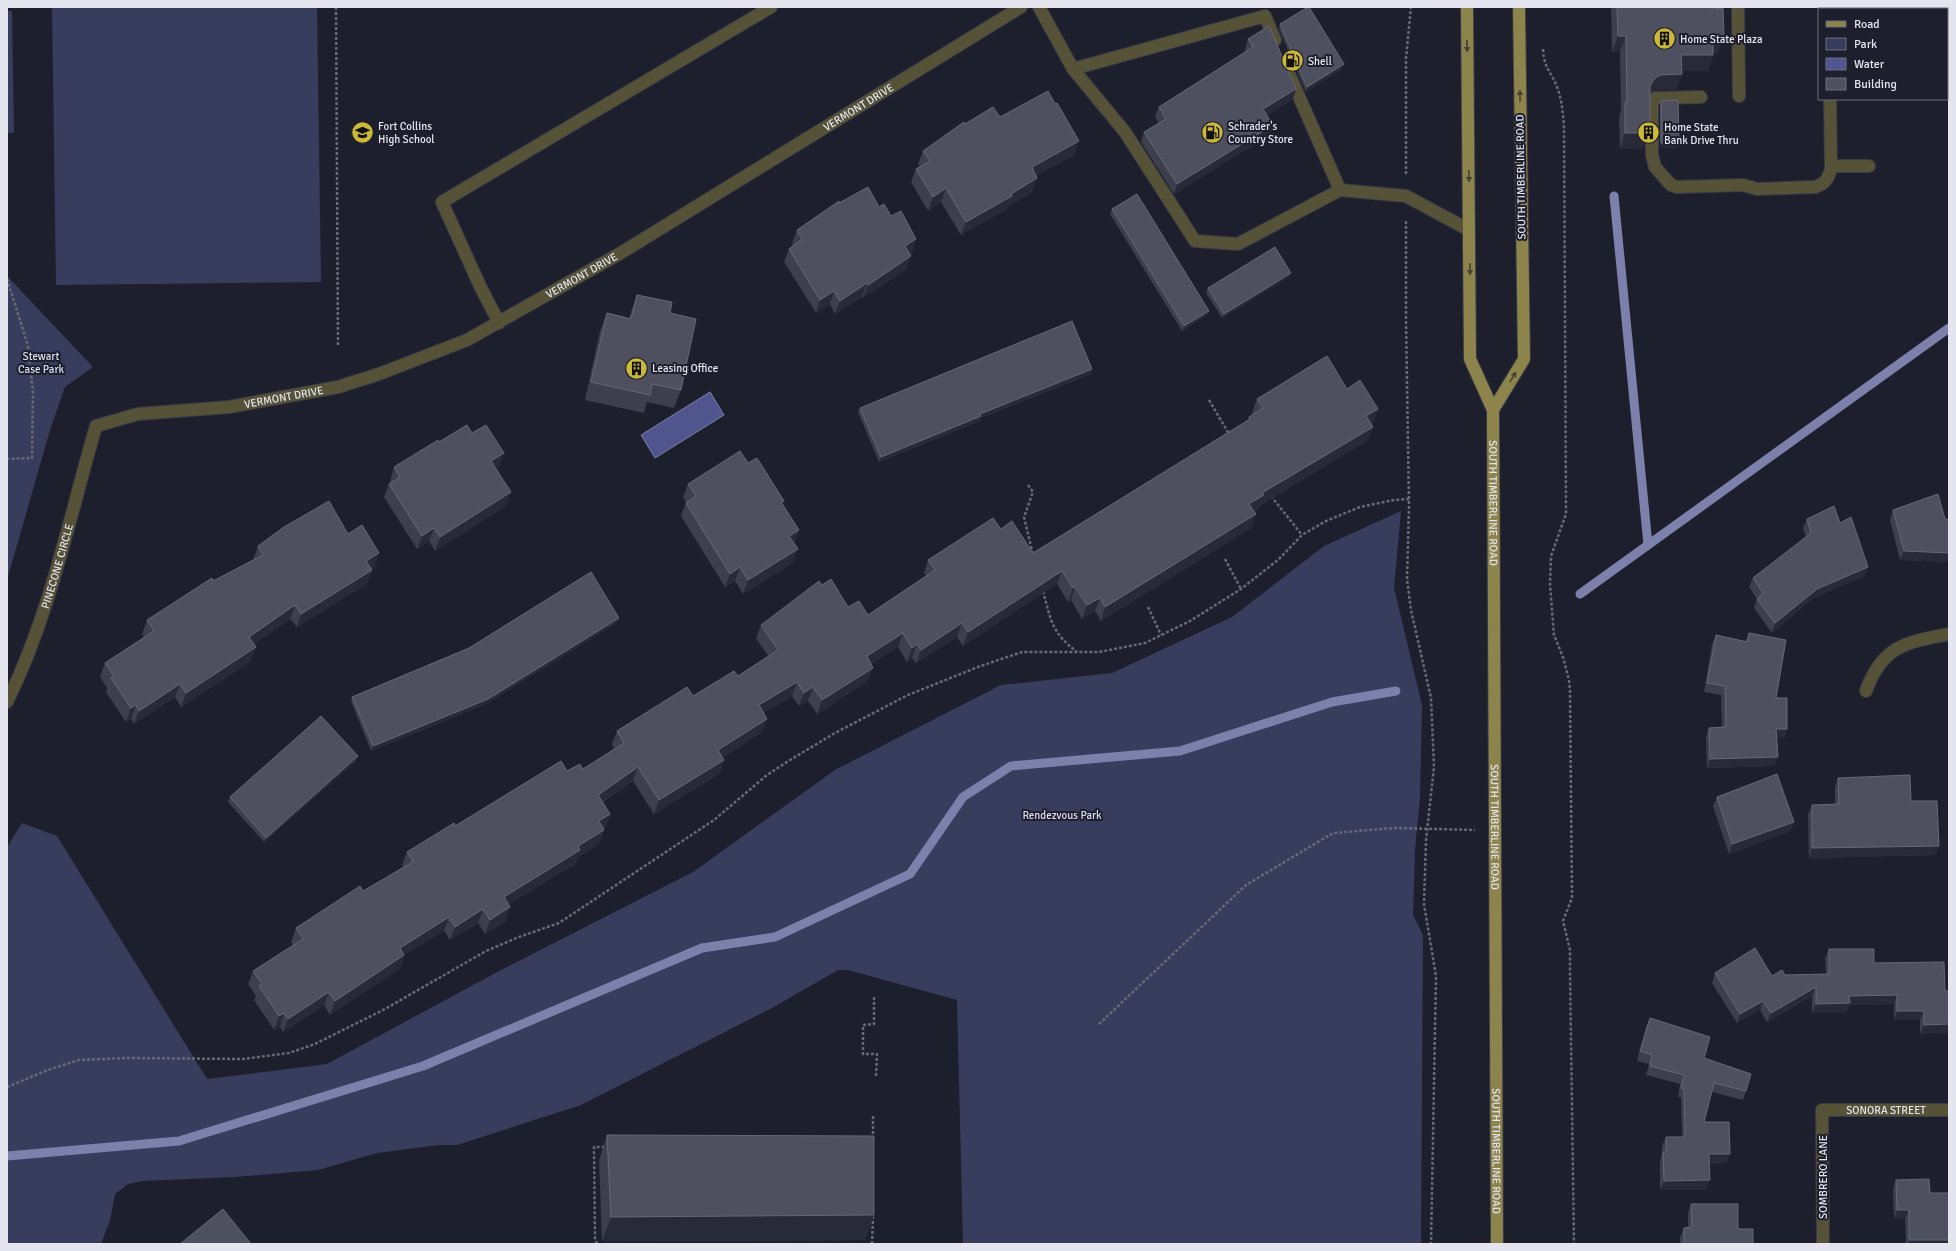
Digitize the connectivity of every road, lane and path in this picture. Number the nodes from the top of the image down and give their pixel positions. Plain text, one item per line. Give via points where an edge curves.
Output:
1 (336, 7) edge
2 (771, 7) edge
3 (1021, 7) edge
4 (1039, 7) edge
5 (1411, 7) edge
6 (1467, 7) edge
7 (1519, 7) edge
8 (1738, 7) edge
9 (1543, 46) dead end
10 (1280, 52) edge
11 (1287, 67) edge
12 (1072, 69) junction
13 (1740, 96) dead end
14 (1701, 97) dead end
15 (1830, 100) edge
16 (1831, 166) junction
17 (1869, 166) dead end
18 (1340, 190) junction
19 (1406, 196) junction
20 (1469, 230) junction
21 (7, 279) edge
22 (499, 323) junction
23 (338, 347) dead end
24 (1209, 400) dead end
25 (1493, 410) junction
26 (96, 426) joint
27 (1230, 436) edge
28 (7, 458) edge
29 (1028, 485) dead end
30 (1268, 492) edge
31 (1409, 499) junction
32 (1302, 535) junction
33 (1225, 559) dead end
34 (1035, 562) edge
35 (1041, 584) edge
36 (1241, 589) junction
37 (1148, 607) dead end
38 (1949, 634) edge
39 (1161, 635) junction
40 (1078, 652) junction
41 (1866, 691) dead end
42 (7, 702) edge
43 (1427, 829) junction
44 (1495, 830) junction
45 (874, 997) dead end
46 (1099, 1024) dead end
47 (876, 1078) dead end
48 (7, 1087) edge
49 (1822, 1110) joint
50 (1949, 1110) edge
51 (873, 1116) dead end
52 (874, 1139) edge
53 (610, 1147) edge
54 (873, 1214) edge
55 (597, 1244) edge
56 (872, 1244) edge
57 (1431, 1244) edge
58 (1497, 1244) edge
59 (1574, 1244) edge
60 (1823, 1244) edge

1 - 23 path
2 - 22 street via 442,202
3 - 22 street, VERMONT DRIVE via 619,254
4 - 12 street
5 - 19 path via 1406,58
6 -> 20 main road, SOUTH TIMBERLINE ROAD
25 -> 7 main road, SOUTH TIMBERLINE ROAD via 1524,359
8 - 13 street
9 - 59 path via 1544,62 1561,101 1564,127 1566,514 1552,556 1550,584 1554,631 1570,691 1572,898 1563,921 1570,950
10 - 12 street via 1265,16
11 - 18 street
12 - 18 street via 1125,132 1195,241 1238,244
14 - 16 street via 1655,98 1652,102 1652,155 1655,167 1671,185 1743,186 1757,189 1815,187 1828,179
15 - 16 street
16 - 17 street
18 - 19 street
19 - 20 street
19 - 31 path
20 -> 25 main road, SOUTH TIMBERLINE ROAD via 1470,359
21 - 28 path via 28,346 33,393 32,458
22 - 26 street, VERMONT DRIVE via 467,340 338,387 229,406 138,414
24 - 27 path
25 - 44 main road, SOUTH TIMBERLINE ROAD
26 - 42 street, PINECONE CIRCLE via 44,613
29 - 34 path via 1033,492 1024,517
30 - 32 path
31 - 32 path via 1360,507 1326,521
31 - 43 path via 1407,579 1411,610 1431,698 1434,767
32 - 36 path via 1278,560
33 - 36 path
35 - 40 path via 1058,636
36 - 39 path via 1190,621
37 - 39 path
38 - 41 street via 1921,639 1899,647 1883,659 1871,675
39 - 40 path via 1145,643 1099,652
40 - 48 path via 1022,652 908,695 835,732 767,774 714,820 559,923 486,951 385,1009 315,1044 289,1053 243,1059 79,1060
43 - 44 path
43 - 46 path via 1394,828 1332,833 1246,885
43 - 57 path via 1424,904 1436,976
44 - 58 main road, SOUTH TIMBERLINE ROAD
45 - 47 path via 874,1024 863,1025 863,1054 877,1054
49 - 50 street, SONORA STREET
49 - 60 street, SOMBRERO LANE
51 - 52 path
53 - 55 path via 594,1147
54 - 56 path

